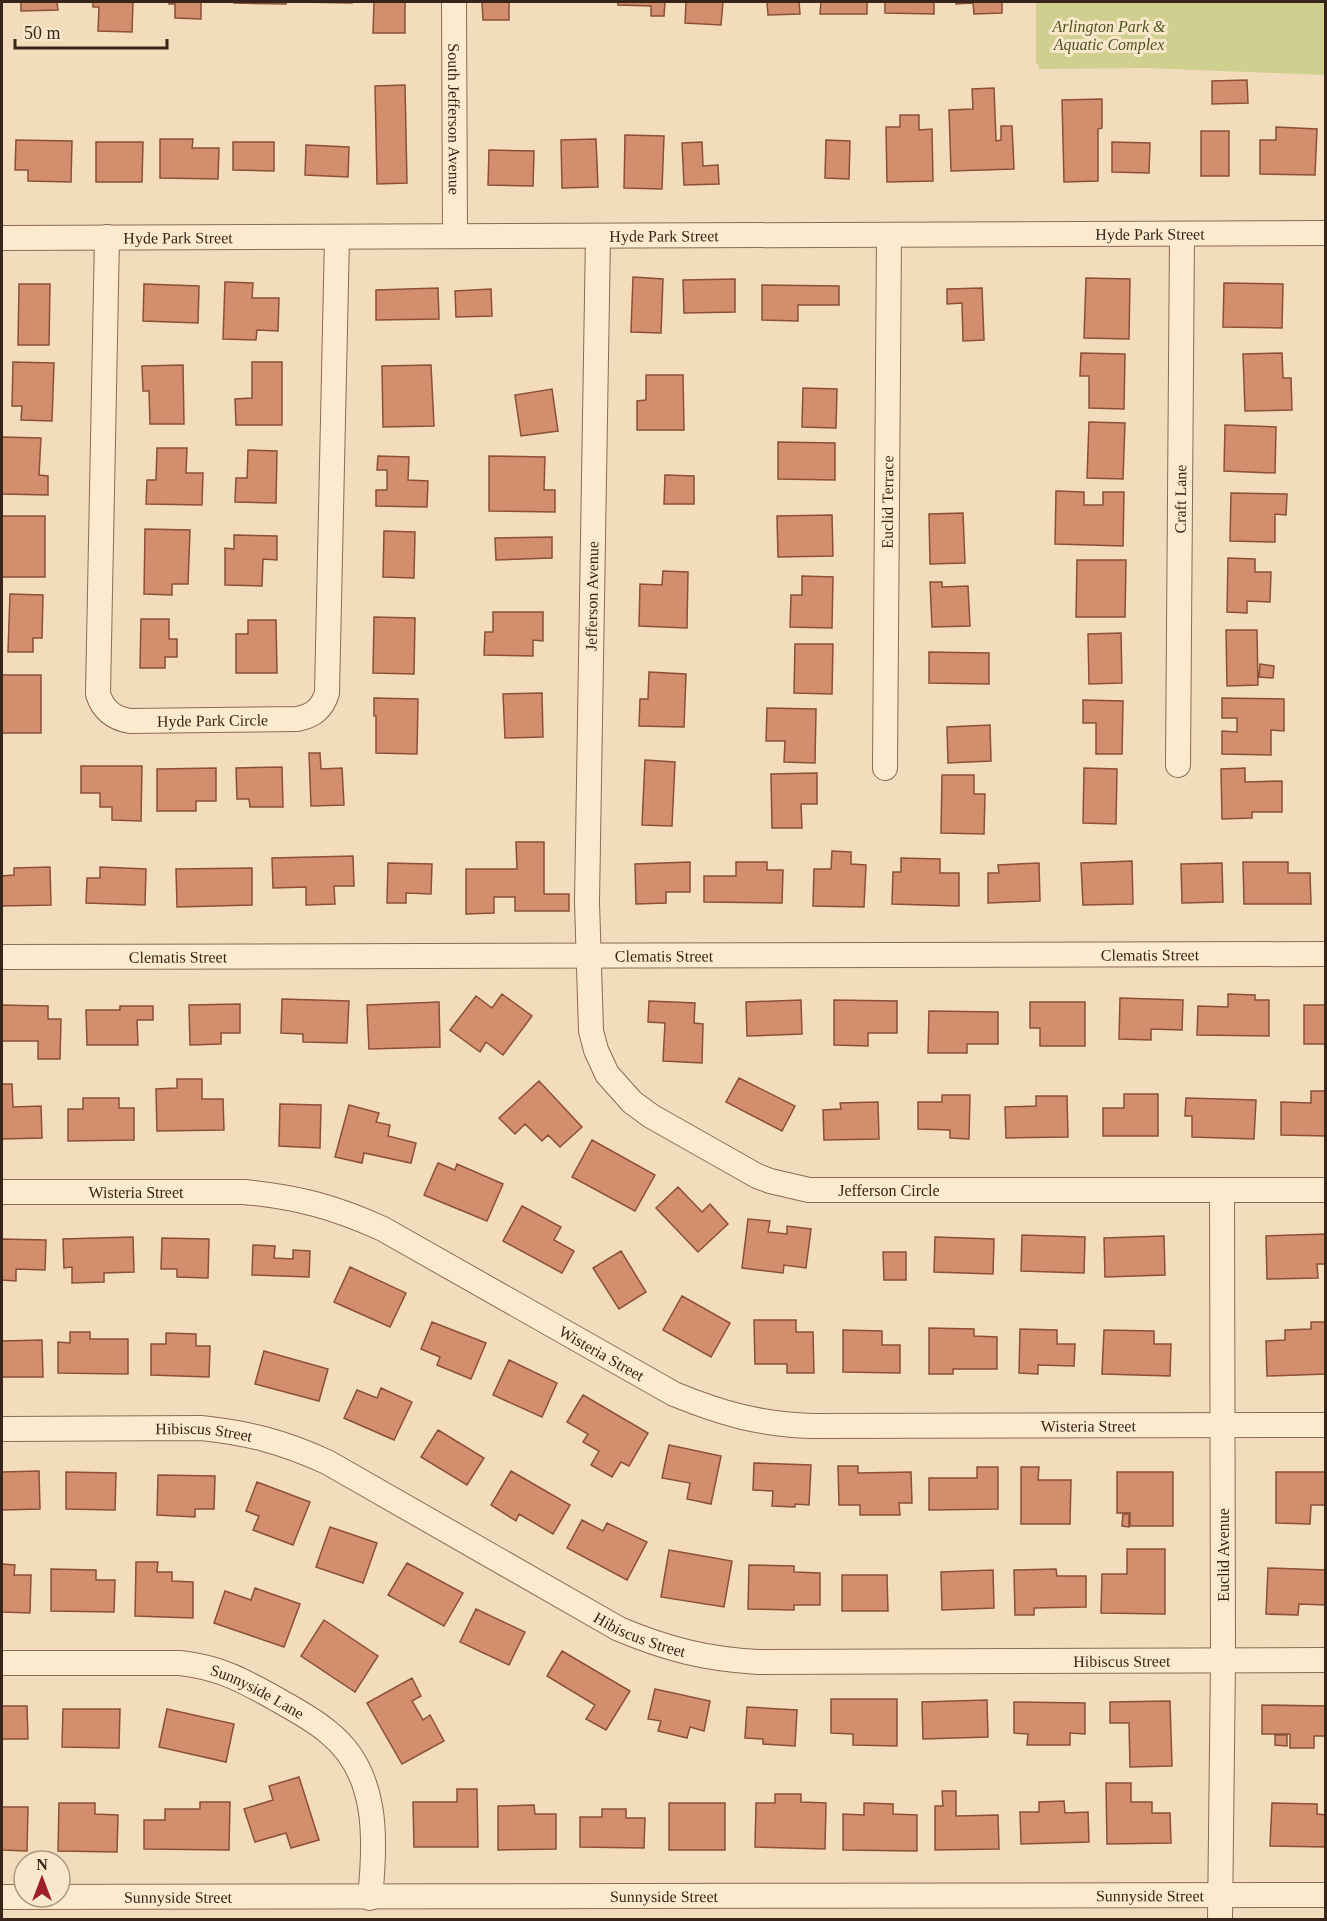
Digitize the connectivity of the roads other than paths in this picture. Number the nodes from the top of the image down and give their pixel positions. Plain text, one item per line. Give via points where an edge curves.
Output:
1 (454, 2) edge
2 (1326, 233) edge
3 (1182, 234) junction
4 (455, 235) junction
5 (598, 236) junction
6 (889, 236) junction
7 (107, 237) junction
8 (337, 237) junction
9 (2, 238) edge
10 (1178, 765) dead end
11 (885, 768) dead end
12 (1326, 954) edge
13 (588, 956) junction
14 (2, 957) edge
15 (1222, 1190) junction
16 (1326, 1190) edge
17 (2, 1192) edge
18 (1326, 1425) edge
19 (1222, 1426) junction
20 (2, 1429) edge
21 (1326, 1660) edge
22 (1223, 1661) junction
23 (2, 1663) edge
24 (1220, 1894) junction
25 (1326, 1895) edge
26 (2, 1898) edge
27 (370, 1898) junction
28 (1220, 1920) edge

1 - 4 street, South Jefferson Avenue
2 - 3 street, Hyde Park Street
3 - 6 street, Hyde Park Street
3 - 10 street, Craft Lane
4 - 5 street, Hyde Park Street
4 - 8 street, Hyde Park Street
5 - 6 street, Hyde Park Street
5 - 13 street, Jefferson Avenue
6 - 11 street, Euclid Terrace
7 - 8 street, Hyde Park Street
7 - 8 street, Hyde Park Circle via 98,694 109,713 130,721 297,719 309,717 323,704 327,693
7 - 9 street, Hyde Park Street
12 - 13 street, Clematis Street
13 - 14 street, Clematis Street
13 - 15 street, Jefferson Circle via 591,1031 607,1074 624,1095 651,1116 770,1181 809,1190
15 - 16 street, Jefferson Circle
15 - 19 street, Euclid Avenue
17 - 19 street, Wisteria Street via 244,1192 319,1204 383,1229 674,1394 715,1411 757,1422 812,1426
18 - 19 street, Wisteria Street
19 - 22 street, Euclid Avenue
20 - 22 street, Hibiscus Street via 201,1428 270,1439 327,1462 618,1629 683,1652 758,1662
21 - 22 street, Hibiscus Street
22 - 24 street, Euclid Avenue
23 - 27 street, Sunnyside Lane via 197,1665 244,1681 308,1718 339,1742 356,1764 368,1790 373,1814
24 - 25 street, Sunnyside Street
24 - 27 street, Sunnyside Street
24 - 28 street, Euclid Avenue
26 - 27 street, Sunnyside Street

